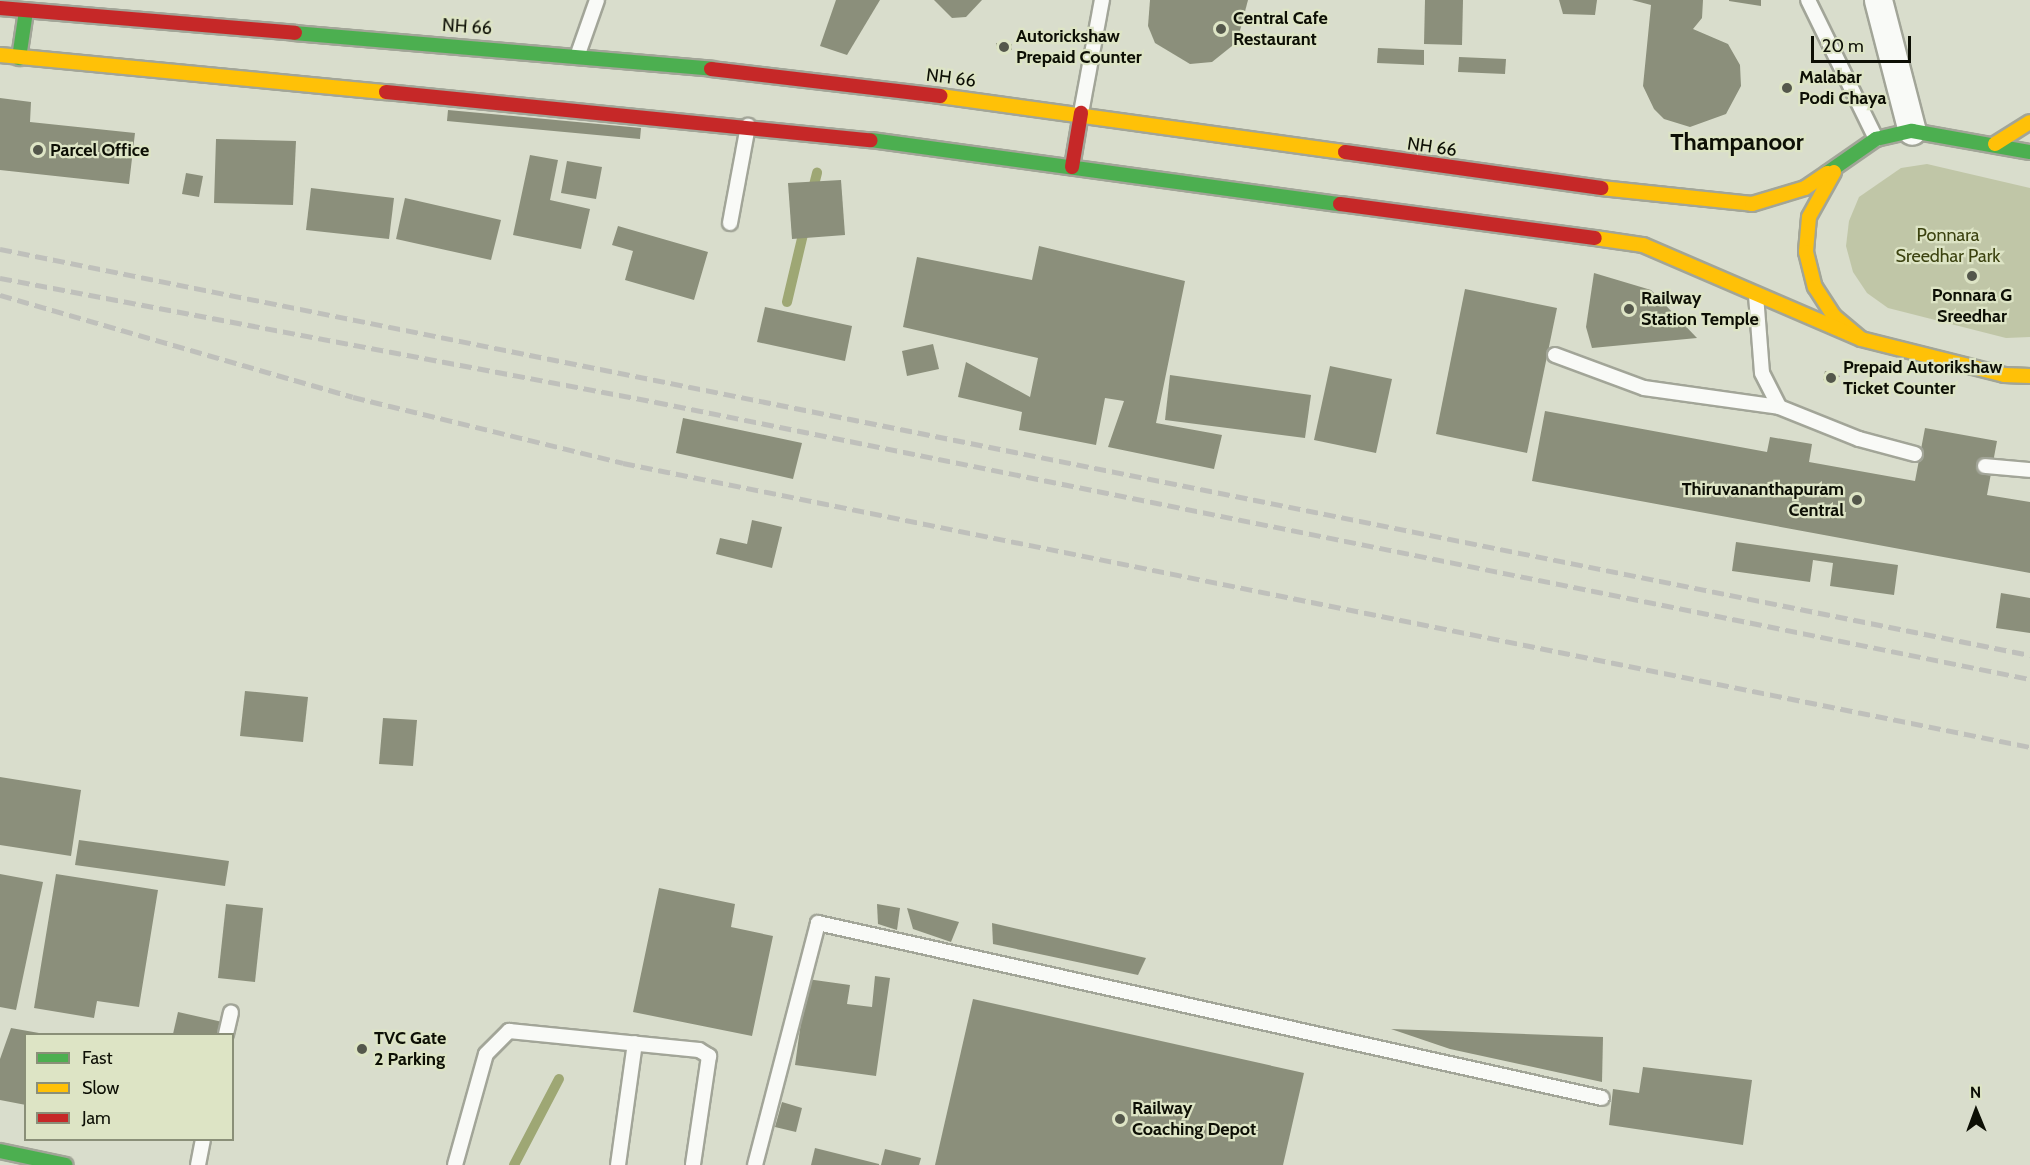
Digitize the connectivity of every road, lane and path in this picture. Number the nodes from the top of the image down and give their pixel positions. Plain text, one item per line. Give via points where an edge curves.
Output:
1 (14, 0) edge
2 (48, 0) edge
3 (597, 0) edge
4 (1102, 0) edge
5 (1808, 0) edge
6 (1878, 0) edge
7 (0, 8) edge
8 (26, 11) junction
9 (578, 54) junction
10 (0, 56) edge
11 (19, 58) junction
12 (1082, 113) junction
13 (2030, 122) edge
14 (748, 126) junction
15 (1912, 132) junction
16 (1876, 139) junction
17 (1995, 144) junction
18 (2030, 152) edge
19 (1846, 158) junction
20 (1072, 167) junction
21 (730, 223) dead end
22 (1756, 295) junction
23 (1861, 339) junction
24 (1556, 355) dead end
25 (2030, 376) edge
26 (1779, 407) junction
27 (1915, 454) dead end
28 (1985, 466) dead end
29 (2030, 470) edge
30 (231, 1013) dead end
31 (226, 1033) edge
32 (634, 1043) junction
33 (1602, 1098) dead end
34 (203, 1141) edge
35 (0, 1150) edge
36 (66, 1165) edge
37 (198, 1165) edge
38 (455, 1165) edge
39 (618, 1165) edge
40 (693, 1165) edge
41 (755, 1165) edge

1 - 8 main road
2 - 8 main road
3 - 9 lane
4 - 12 lane
5 - 16 lane
6 - 15 street
7 - 8 main road, NH 66
8 - 9 main road, NH 66
8 - 11 main road
9 - 12 main road, NH 66
10 - 11 main road
11 - 14 main road
12 - 19 main road, NH 66 via 1658,196 1752,204 1804,188
12 - 20 main road
13 - 17 main road
14 - 20 main road
14 - 21 lane
15 - 16 main road
15 - 17 main road
16 - 19 main road, NH 66
17 - 18 main road
19 - 23 main road via 1823,184 1809,217 1806,252 1815,287 1834,316
20 - 22 main road via 1643,245
22 - 23 main road
22 - 26 lane via 1762,373
23 - 25 main road via 2004,375
24 - 26 lane via 1644,388
26 - 27 lane via 1859,439
28 - 29 lane
30 - 31 lane
32 - 38 lane via 509,1031 497,1037 486,1054
32 - 39 lane
32 - 40 lane via 699,1050 709,1056
33 - 41 lane via 818,923
34 - 37 lane
35 - 36 main road

